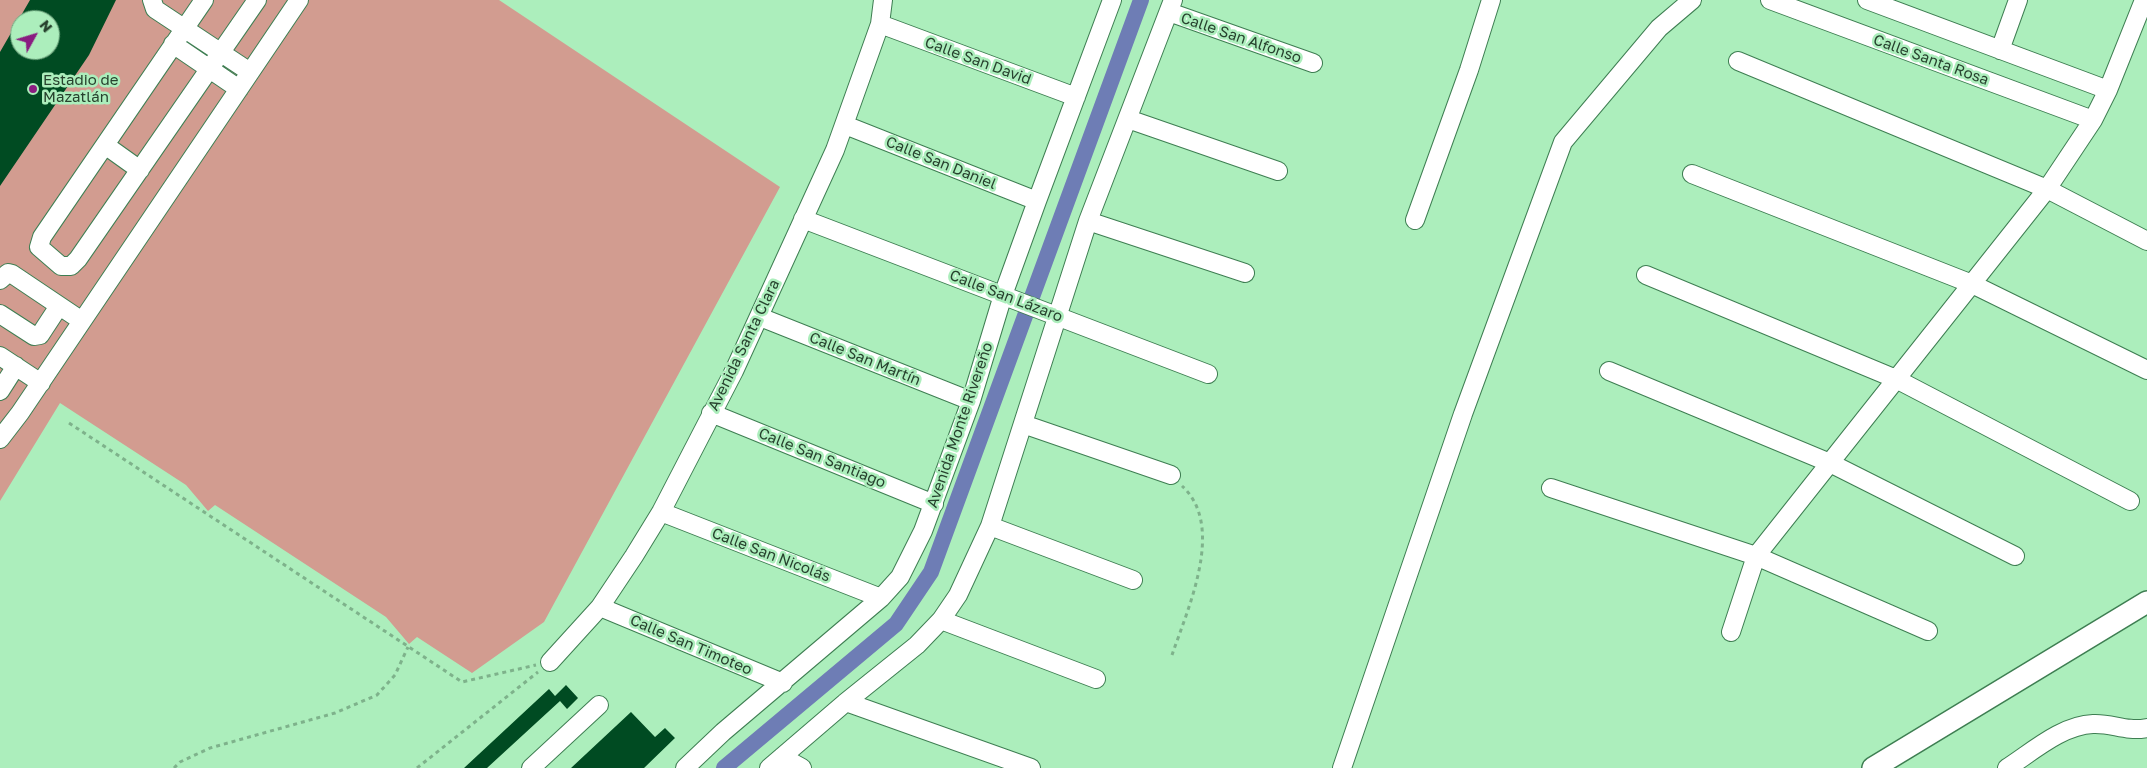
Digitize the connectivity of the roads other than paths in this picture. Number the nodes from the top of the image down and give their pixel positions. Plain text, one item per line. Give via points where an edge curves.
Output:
1 (204, 0) edge
2 (257, 0) edge
3 (299, 0) edge
4 (883, 0) edge
5 (1112, 0) edge
6 (1491, 0) edge
7 (1692, 0) edge
8 (1770, 0) edge
9 (1867, 0) edge
10 (2018, 0) edge
11 (2144, 0) edge
12 (156, 3) edge
13 (1171, 6) edge
14 (1907, 7) edge
15 (880, 24) junction
16 (185, 28) junction
17 (173, 44) junction
18 (2000, 50) junction
19 (222, 52) junction
20 (1738, 60) dead end
21 (1313, 63) dead end
22 (210, 69) junction
23 (250, 72) junction
24 (239, 89) junction
25 (2108, 90) junction
26 (1076, 97) junction
27 (1128, 119) junction
28 (2093, 120) junction
29 (845, 125) junction
30 (105, 145) junction
31 (140, 170) junction
32 (1278, 171) dead end
33 (1692, 174) dead end
34 (2047, 189) junction
35 (1037, 201) junction
36 (803, 219) junction
37 (1414, 220) dead end
38 (1088, 221) junction
39 (2147, 242) edge
40 (1245, 273) dead end
41 (1646, 275) dead end
42 (0, 280) edge
43 (1972, 284) junction
44 (1004, 296) junction
45 (59, 306) junction
46 (0, 314) edge
47 (1055, 315) junction
48 (760, 317) junction
49 (82, 321) junction
50 (0, 356) edge
51 (16, 366) junction
52 (2147, 370) edge
53 (1609, 371) dead end
54 (1208, 374) dead end
55 (1896, 379) junction
56 (41, 383) junction
57 (0, 391) edge
58 (971, 401) junction
59 (711, 413) junction
60 (1023, 424) junction
61 (0, 439) edge
62 (1830, 463) junction
63 (1171, 476) road end
64 (1551, 488) dead end
65 (2130, 501) dead end
66 (934, 504) junction
67 (661, 512) junction
68 (990, 526) junction
69 (1756, 556) junction
70 (2015, 556) dead end
71 (1133, 580) dead end
72 (881, 598) junction
73 (2147, 602) edge
74 (600, 606) junction
75 (942, 620) junction
76 (1928, 631) dead end
77 (1731, 632) dead end
78 (550, 662) road end
79 (1096, 679) dead end
80 (783, 683) junction
81 (846, 702) junction
82 (599, 705) dead end
83 (2147, 728) edge
84 (776, 762) edge
85 (531, 768) edge
86 (685, 768) edge
87 (802, 768) edge
88 (1030, 768) edge
89 (1342, 768) edge
90 (1873, 768) edge
91 (2007, 768) edge

1 - 16 street
2 - 19 street
3 - 23 street
4 - 15 street, Avenida Santa Clara
5 - 26 street, Avenida Monte Rivereño
6 - 37 street
7 - 89 street via 1659,28 1563,142 1463,414
8 - 28 street, Calle Santa Rosa
9 - 14 street
10 - 18 street
11 - 25 street
12 - 16 street
13 - 21 street, Calle San Alfonso
13 - 27 street
14 - 18 street
15 - 26 street, Calle San David
15 - 29 street, Avenida Santa Clara
16 - 17 street
16 - 19 street
17 - 22 street
17 - 30 street
18 - 25 street
19 - 22 street
19 - 23 street
20 - 34 street
22 - 24 street
22 - 31 street
23 - 24 street
24 - 49 street
25 - 28 street
26 - 35 street, Avenida Monte Rivereño
27 - 32 street
27 - 38 street
28 - 34 street
29 - 35 street, Calle San Daniel
29 - 36 street, Avenida Santa Clara
30 - 31 street
30 - 31 street via 42,236 38,247 61,266 71,266 78,259
33 - 43 street
34 - 39 street
34 - 43 street
35 - 44 street, Avenida Monte Rivereño
36 - 44 street, Calle San Lázaro
36 - 48 street, Avenida Santa Clara
38 - 40 street
38 - 47 street
41 - 55 street
42 - 45 street via 8,273
43 - 52 street
43 - 55 street
44 - 47 street, Calle San Lázaro
44 - 58 street, Avenida Monte Rivereño
45 - 46 street via 40,335 34,336
45 - 49 street
47 - 54 street, Calle San Lázaro
47 - 60 street
48 - 58 street, Calle San Martín
48 - 59 street, Avenida Santa Clara
49 - 56 street
50 - 51 street
51 - 56 street
51 - 57 street
53 - 62 street
55 - 62 street
55 - 65 street
56 - 61 street
58 - 66 street, Avenida Monte Rivereño
59 - 66 street, Calle San Santiago
59 - 67 street, Avenida Santa Clara
60 - 63 street
60 - 68 street
62 - 69 street
62 - 70 street
64 - 69 street
66 - 72 street, Avenida Monte Rivereño via 905,569
67 - 72 street, Calle San Nicolás
67 - 74 street, Avenida Santa Clara
68 - 71 street
68 - 75 street via 967,578
69 - 76 street
69 - 77 street
72 - 80 street, Avenida Monte Rivereño
73 - 90 main road
74 - 78 street, Avenida Santa Clara
74 - 80 street, Calle San Timoteo
75 - 79 street
75 - 81 street
80 - 86 street, Avenida Monte Rivereño
81 - 84 street
81 - 88 street
82 - 85 street
83 - 91 street via 2132,730 2094,724 2075,727
84 - 87 street

